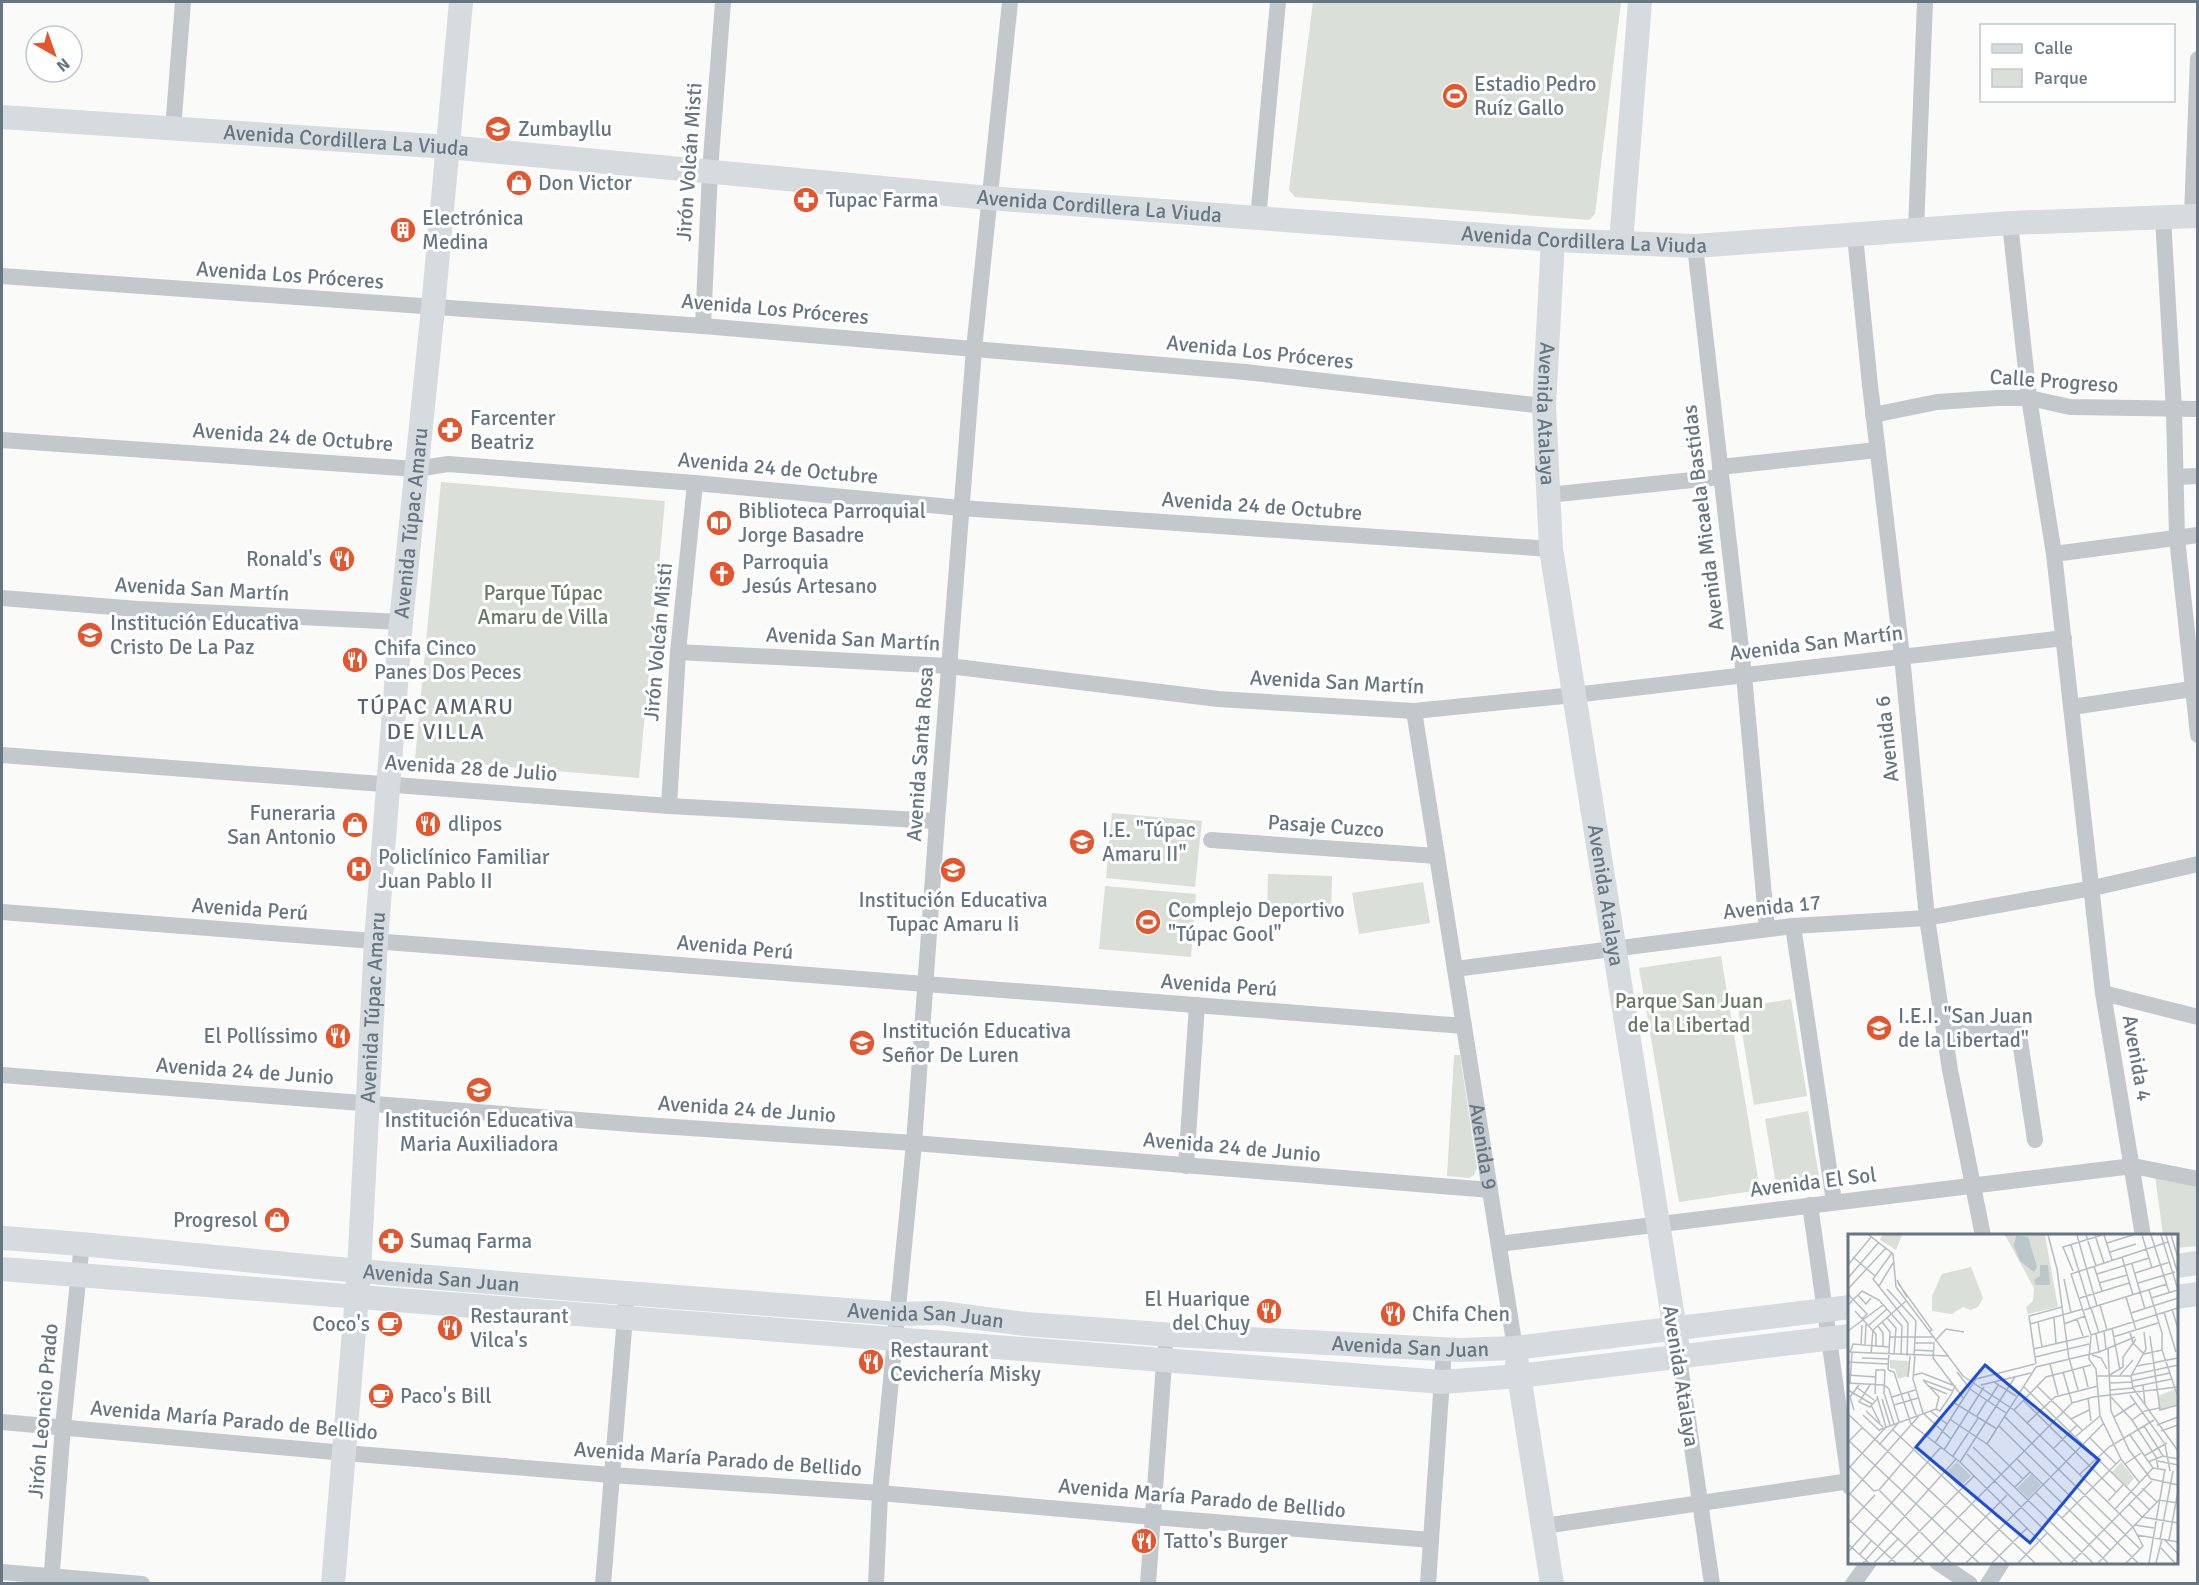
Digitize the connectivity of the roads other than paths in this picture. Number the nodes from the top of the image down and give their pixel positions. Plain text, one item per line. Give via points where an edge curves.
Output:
1 (183, 2) edge
2 (461, 2) edge
3 (723, 2) edge
4 (1011, 2) edge
5 (1278, 2) edge
6 (1640, 2) edge
7 (1925, 2) edge
8 (2198, 59) edge
9 (2, 117) edge
10 (173, 129) junction
11 (448, 147) junction
12 (710, 171) junction
13 (989, 198) junction
14 (2194, 216) edge
15 (2163, 217) junction
16 (1258, 219) junction
17 (2010, 223) junction
18 (1916, 230) junction
19 (1855, 236) junction
20 (1553, 240) junction
21 (1621, 242) junction
22 (1695, 246) junction
23 (2, 276) edge
24 (433, 308) junction
25 (703, 326) junction
26 (974, 349) junction
27 (2030, 398) junction
28 (1544, 406) junction
29 (2198, 409) edge
30 (2174, 410) junction
31 (1873, 415) junction
32 (2, 440) edge
33 (1877, 450) junction
34 (416, 469) junction
35 (1720, 472) junction
36 (2198, 476) edge
37 (2176, 477) junction
38 (694, 483) junction
39 (1548, 495) junction
40 (961, 508) junction
41 (2198, 535) edge
42 (2177, 538) junction
43 (1551, 549) junction
44 (2054, 554) junction
45 (2, 598) edge
46 (401, 622) junction
47 (2064, 638) junction
48 (678, 652) junction
49 (1902, 656) junction
50 (949, 666) junction
51 (1744, 675) junction
52 (2192, 689) junction
53 (1574, 695) junction
54 (2072, 707) junction
55 (1414, 711) junction
56 (2198, 735) edge
57 (2, 755) edge
58 (389, 784) junction
59 (669, 806) junction
60 (937, 820) junction
61 (1211, 840) dead end
62 (1437, 856) junction
63 (2198, 864) edge
64 (2093, 888) junction
65 (2, 912) edge
66 (1927, 918) junction
67 (1793, 926) junction
68 (1767, 929) junction
69 (376, 941) junction
70 (1614, 949) junction
71 (1455, 969) junction
72 (927, 985) junction
73 (2103, 993) junction
74 (1197, 1005) junction
75 (2198, 1017) edge
76 (1464, 1026) junction
77 (1945, 1036) junction
78 (2, 1075) edge
79 (367, 1103) junction
80 (2035, 1140) dead end
81 (914, 1143) junction
82 (1186, 1166) junction
83 (2133, 1166) junction
84 (2198, 1179) edge
85 (1974, 1185) junction
86 (1490, 1190) junction
87 (1834, 1202) junction
88 (1810, 1205) junction
89 (1658, 1224) junction
90 (1983, 1234) edge
91 (2143, 1234) edge
92 (2, 1238) edge
93 (82, 1243) junction
94 (1499, 1244) junction
95 (2198, 1263) edge
96 (2178, 1266) edge
97 (2, 1269) edge
98 (359, 1271) junction
99 (80, 1275) junction
100 (627, 1293) junction
101 (2198, 1294) edge
102 (357, 1297) junction
103 (2178, 1297) edge
104 (1848, 1307) edge
105 (1824, 1310) junction
106 (898, 1314) junction
107 (624, 1317) junction
108 (1675, 1328) junction
109 (1166, 1334) junction
110 (895, 1338) junction
111 (1839, 1338) edge
112 (1515, 1348) junction
113 (1444, 1350) junction
114 (1679, 1358) junction
115 (1164, 1361) junction
116 (1520, 1376) junction
117 (1442, 1382) junction
118 (2, 1422) edge
119 (63, 1426) junction
120 (345, 1454) junction
121 (1848, 1468) edge
122 (611, 1474) junction
123 (1848, 1483) edge
124 (880, 1493) junction
125 (1700, 1503) junction
126 (1153, 1518) junction
127 (1544, 1526) junction
128 (1431, 1540) junction
129 (1940, 1564) edge
130 (2001, 1564) edge
131 (2, 1572) edge
132 (51, 1580) edge
133 (142, 1584) edge
134 (333, 1584) edge
135 (603, 1584) edge
136 (876, 1584) edge
137 (1148, 1584) edge
138 (1428, 1584) edge
139 (1552, 1584) edge
140 (1712, 1584) edge
141 (1971, 1584) edge
142 (1988, 1584) edge

1 - 10 street
2 - 11 street, Avenida Túpac Amaru
3 - 12 street, Jirón Volcán Misti
4 - 13 street, Avenida Santa Rosa
5 - 16 street
6 - 21 street
7 - 18 street
8 - 14 street
9 - 10 street, Avenida Cordillera La Viuda
10 - 11 street, Avenida Cordillera La Viuda
11 - 12 street, Avenida Cordillera La Viuda
11 - 24 street, Avenida Túpac Amaru
12 - 13 street, Avenida Cordillera La Viuda
12 - 25 street, Jirón Volcán Misti
13 - 16 street, Avenida Cordillera La Viuda
13 - 26 street, Avenida Santa Rosa
14 - 15 street, Avenida Cordillera La Viuda
15 - 17 street, Avenida Cordillera La Viuda
15 - 30 street
16 - 20 street, Avenida Cordillera La Viuda
17 - 18 street, Avenida Cordillera La Viuda
17 - 27 street, Avenida 4
18 - 19 street, Avenida Cordillera La Viuda
19 - 22 street, Avenida Cordillera La Viuda
19 - 31 street, Avenida 6
20 - 21 street, Avenida Cordillera La Viuda
20 - 28 street, Avenida Atalaya
21 - 22 street, Avenida Cordillera La Viuda
22 - 35 street, Avenida Micaela Bastidas
23 - 24 street, Avenida Los Próceres
24 - 25 street, Avenida Los Próceres
24 - 34 street, Avenida Túpac Amaru
25 - 26 street, Avenida Los Próceres
26 - 28 street, Avenida Los Próceres via 1245,372
26 - 40 street, Avenida Santa Rosa
27 - 30 street, Calle Progreso via 2070,407
27 - 31 street, Calle Progreso via 1964,399
27 - 44 street, Avenida 4
28 - 39 street, Avenida Atalaya
29 - 30 street, Calle Progreso
30 - 37 street
31 - 33 street, Avenida 6
32 - 34 street, Avenida 24 de Octubre
33 - 35 street
33 - 49 street, Avenida 6
34 - 38 street, Avenida 24 de Octubre via 448,464
34 - 46 street, Avenida Túpac Amaru
35 - 39 street
35 - 51 street, Avenida Micaela Bastidas
36 - 37 street
37 - 42 street
38 - 40 street, Avenida 24 de Octubre
38 - 48 street, Jirón Volcán Misti
39 - 43 street, Avenida Atalaya
40 - 43 street, Avenida 24 de Octubre
40 - 50 street, Avenida Santa Rosa
41 - 42 street
42 - 44 street
42 - 52 street
43 - 53 street, Avenida Atalaya
44 - 47 street, Avenida 4
45 - 46 street, Avenida San Martín
46 - 58 street, Avenida Túpac Amaru
47 - 49 street, Avenida San Martín
47 - 54 street, Avenida 4
48 - 50 street, Avenida San Martín
48 - 59 street, Jirón Volcán Misti
49 - 51 street, Avenida San Martín
49 - 66 street, Avenida 6
50 - 55 street, Avenida San Martín via 1218,699
50 - 60 street, Avenida Santa Rosa
51 - 53 street, Avenida San Martín
51 - 68 street, Avenida Micaela Bastidas
52 - 54 street
52 - 56 street
53 - 55 street, Avenida San Martín
53 - 70 street, Avenida Atalaya
54 - 64 street, Avenida 4
55 - 62 street, Avenida 9
57 - 58 street, Avenida 28 de Julio
58 - 59 street, Avenida 28 de Julio
58 - 69 street, Avenida Túpac Amaru
59 - 60 street, Avenida 28 de Julio
60 - 72 street, Avenida Santa Rosa
61 - 62 street, Pasaje Cuzco
62 - 71 street, Avenida 9
63 - 64 street, Avenida 17
64 - 66 street, Avenida 17
64 - 73 street, Avenida 4
65 - 69 street, Avenida Perú
66 - 67 street, Avenida 17
66 - 77 street, Avenida 6
67 - 68 street, Avenida 17
67 - 87 street
68 - 70 street, Avenida 17
69 - 72 street, Avenida Perú
69 - 79 street, Avenida Túpac Amaru
70 - 71 street, Avenida 17
70 - 89 street, Avenida Atalaya
71 - 76 street, Avenida 9
72 - 74 street, Avenida Perú
72 - 81 street, Avenida Santa Rosa
73 - 75 street
73 - 83 street, Avenida 4
74 - 76 street, Avenida Perú
74 - 82 street
76 - 86 street, Avenida 9
77 - 80 street via 1992,1028 2019,1034
77 - 85 street, Avenida 6
78 - 79 street, Avenida 24 de Junio
79 - 81 street, Avenida 24 de Junio
79 - 98 street, Avenida Túpac Amaru
81 - 82 street, Avenida 24 de Junio
81 - 106 street, Avenida Santa Rosa
82 - 86 street, Avenida 24 de Junio
83 - 84 street, Avenida El Sol
83 - 85 street, Avenida El Sol
83 - 91 street, Avenida 4
85 - 87 street, Avenida El Sol
85 - 90 street, Avenida 6
86 - 94 street, Avenida 9
87 - 88 street, Avenida El Sol
88 - 89 street, Avenida El Sol
88 - 105 street
89 - 94 street, Avenida El Sol
89 - 108 street, Avenida Atalaya
92 - 93 street, Avenida San Juan
93 - 98 street, Avenida San Juan
93 - 99 street, Jirón Leoncio Prado
94 - 112 street, Avenida 9
95 - 96 street
97 - 99 street, Avenida San Juan
98 - 100 street, Avenida San Juan
98 - 102 street, Avenida Túpac Amaru
99 - 102 street, Avenida San Juan
99 - 119 street, Jirón Leoncio Prado
100 - 106 street, Avenida San Juan
100 - 107 street
101 - 103 street
102 - 107 street, Avenida San Juan
102 - 120 street, Avenida Túpac Amaru
104 - 105 street, Avenida San Juan
105 - 108 street, Avenida San Juan
105 - 111 street
106 - 109 street, Avenida San Juan via 941,1313 1025,1324
106 - 110 street, Avenida Santa Rosa
107 - 110 street, Avenida San Juan
107 - 122 street
108 - 112 street, Avenida San Juan
108 - 114 street, Avenida Atalaya
109 - 113 street, Avenida San Juan
109 - 115 street
110 - 115 street, Avenida San Juan
110 - 124 street, Avenida Santa Rosa
111 - 114 street, Avenida San Juan
111 - 121 street
112 - 113 street, Avenida San Juan
112 - 116 street, Avenida 9
113 - 117 street
114 - 116 street, Avenida San Juan
114 - 125 street, Avenida Atalaya
115 - 117 street, Avenida San Juan
115 - 126 street
116 - 117 street, Avenida San Juan
116 - 127 street, Avenida 9
117 - 128 street
118 - 119 street, Avenida María Parado de Bellido
119 - 120 street, Avenida María Parado de Bellido
119 - 132 street, Jirón Leoncio Prado
120 - 122 street, Avenida María Parado de Bellido
120 - 134 street, Avenida Túpac Amaru
122 - 124 street, Avenida María Parado de Bellido
122 - 135 street
123 - 125 street
124 - 126 street, Avenida María Parado de Bellido
124 - 136 street, Avenida Santa Rosa
125 - 127 street
125 - 140 street, Avenida Atalaya
126 - 128 street, Avenida María Parado de Bellido
126 - 137 street
127 - 139 street, Avenida 9
128 - 138 street
129 - 141 street
130 - 142 street
131 - 132 street
132 - 133 street

